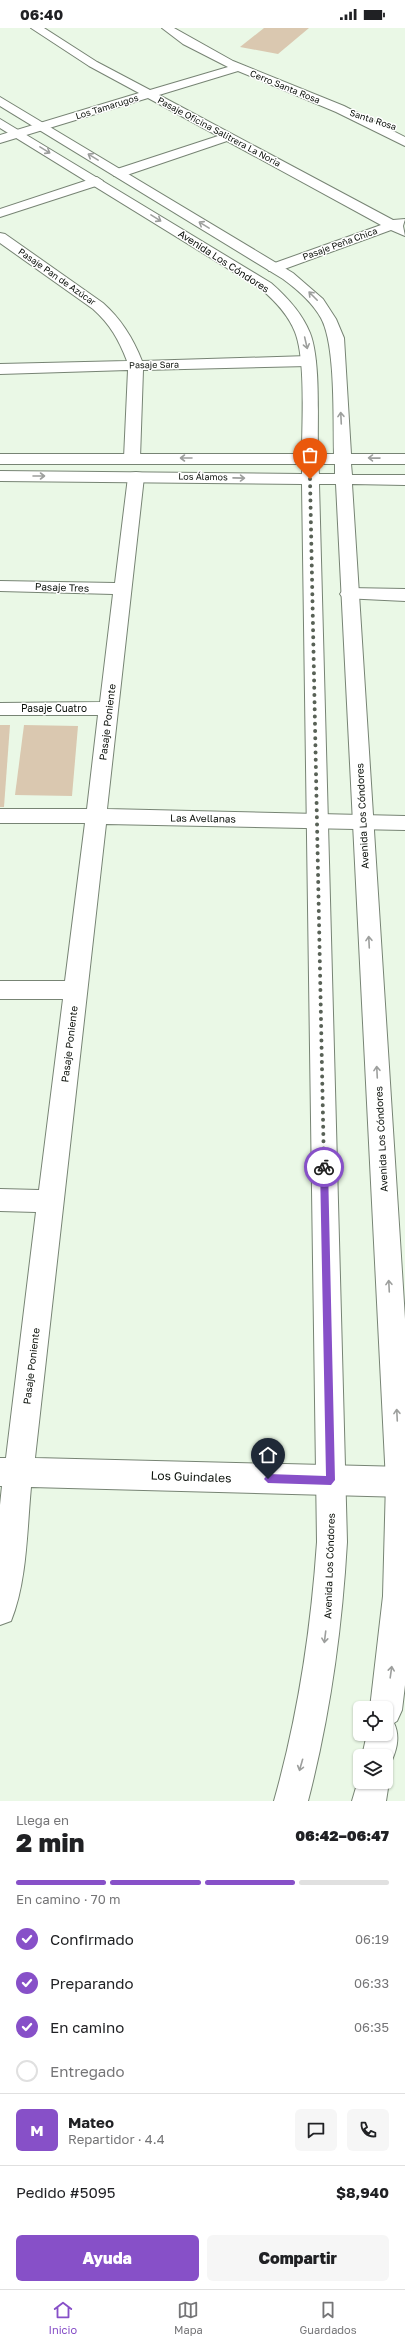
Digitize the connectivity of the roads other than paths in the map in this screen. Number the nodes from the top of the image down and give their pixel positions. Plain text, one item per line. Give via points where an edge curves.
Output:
1 (36, 28) edge
2 (167, 28) edge
3 (236, 68) junction
4 (149, 94) junction
5 (0, 101) edge
6 (340, 109) junction
7 (0, 123) edge
8 (42, 127) junction
9 (405, 131) edge
10 (18, 134) junction
11 (228, 137) junction
12 (0, 140) edge
13 (405, 142) edge
14 (119, 173) junction
15 (97, 181) junction
16 (0, 213) edge
17 (399, 223) edge
18 (405, 232) edge
19 (0, 237) edge
20 (274, 268) junction
21 (308, 362) junction
22 (136, 366) junction
23 (0, 369) edge
24 (0, 459) edge
25 (405, 459) edge
26 (134, 467) junction
27 (310, 468) junction
28 (343, 468) junction
29 (0, 476) edge
30 (405, 480) edge
31 (0, 586) edge
32 (123, 589) junction
33 (349, 594) junction
34 (405, 595) edge
35 (109, 708) junction
36 (0, 709) edge
37 (0, 816) edge
38 (96, 816) junction
39 (317, 821) junction
40 (362, 822) junction
41 (405, 823) edge
42 (0, 990) edge
43 (76, 990) junction
44 (0, 1200) edge
45 (51, 1200) junction
46 (9, 1472) edge
47 (331, 1480) junction
48 (403, 1482) edge
49 (0, 1610) edge
50 (387, 1701) edge
51 (372, 1789) edge
52 (291, 1801) edge
53 (369, 1801) edge

1 - 4 street, Pasaje Oficina Salitrera La Noria via 72,53
2 - 3 street, Cerro Santa Rosa via 192,45
3 - 4 street, Los Tamarugos
3 - 6 street, Cerro Santa Rosa
4 - 8 street, Los Tamarugos
4 - 11 street, Pasaje Oficina Salitrera La Noria
5 - 8 street, Avenida Los Cóndores
6 - 9 street, Santa Rosa
6 - 13 street, Cerro Santa Rosa
7 - 10 street, Avenida Los Cóndores
8 - 10 street, Los Tamarugos
14 -> 8 street, Avenida Los Cóndores
10 - 12 street, Los Tamarugos
10 -> 15 street, Avenida Los Cóndores
11 - 14 street
11 - 17 street, Pasaje Oficina Salitrera La Noria
20 -> 14 street, Avenida Los Cóndores
15 - 16 street
15 -> 21 street, Avenida Los Cóndores via 253,278 277,296 301,327 306,339
17 - 18 street, Pasaje Oficina Salitrera La Noria
17 - 20 street, Pasaje Peña Chica
19 - 22 street, Pasaje Pan de Azúcar via 110,317 127,341
28 -> 20 street, Avenida Los Cóndores via 338,350 334,326 321,304 311,294
21 - 22 street, Pasaje Sara
21 - 27 street, Avenida Los Cóndores
22 - 23 street, Pasaje Sara
22 - 26 street, Pasaje Pan de Azúcar
24 - 26 street, Los Álamos
25 -> 28 street, Los Álamos
26 - 27 street, Los Álamos
29 -> 26 street, Los Álamos
26 - 32 street, Pasaje Poniente
27 - 28 street, Los Álamos
27 - 39 street, Avenida Los Cóndores
28 - 30 street, Los Álamos
28 - 33 street, Avenida Los Cóndores
31 - 32 street, Pasaje Tres
32 - 35 street, Pasaje Poniente
33 - 34 street
33 - 40 street, Avenida Los Cóndores
35 - 36 street, Pasaje Cuatro
35 - 38 street, Pasaje Poniente
37 - 38 street, Las Avellanas
38 - 39 street, Las Avellanas
38 - 43 street, Pasaje Poniente
39 - 40 street, Las Avellanas
39 - 47 street, Avenida Los Cóndores
40 - 41 street, Las Avellanas
48 -> 40 street, Avenida Los Cóndores
42 - 43 street
43 - 45 street, Pasaje Poniente
44 - 45 street
45 - 46 street, Pasaje Poniente
46 - 47 street, Los Guindales
46 - 49 street, Pasaje Poniente via 5,1587
47 - 48 street, Los Guindales
47 -> 52 street, Avenida Los Cóndores via 331,1566 321,1670 304,1754
50 -> 48 street, Avenida Los Cóndores via 395,1642 401,1560
51 - 53 street

